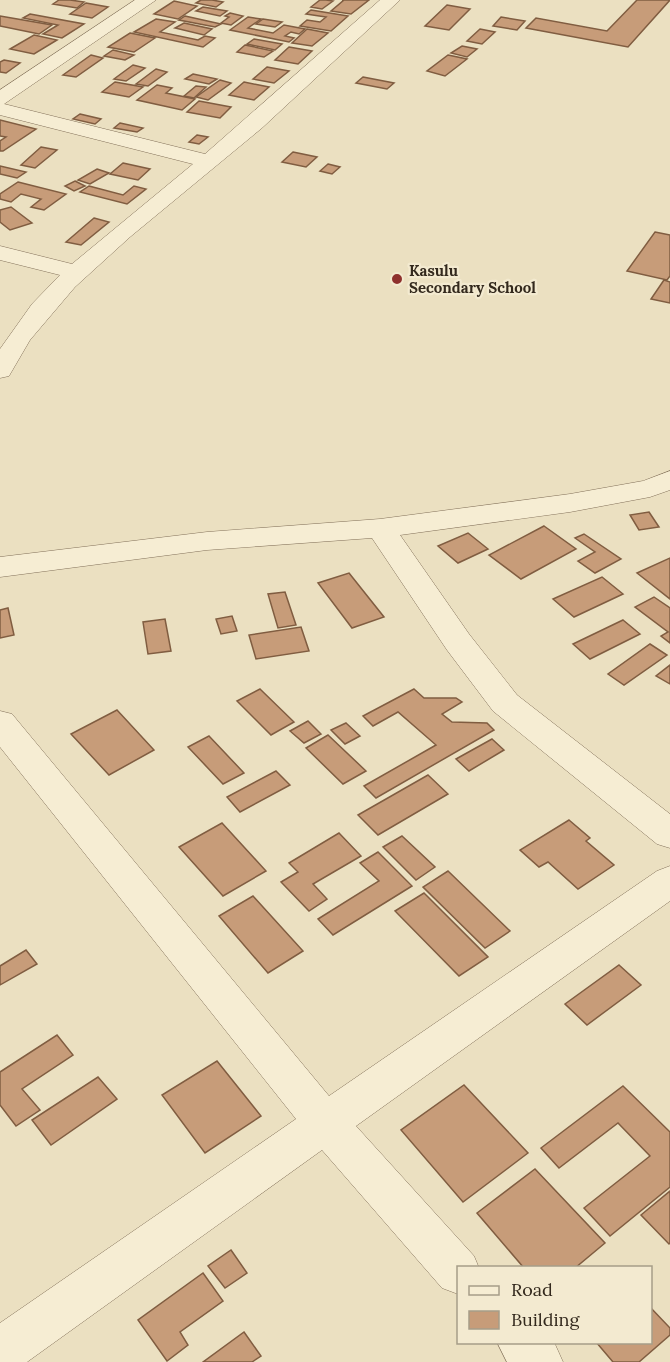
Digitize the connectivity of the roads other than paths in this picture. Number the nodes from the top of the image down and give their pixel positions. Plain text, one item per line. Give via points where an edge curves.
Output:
1 (391, 0) edge
2 (117, 2) dead end
3 (142, 3) edge
4 (0, 99) edge
5 (0, 109) edge
6 (210, 162) junction
7 (0, 253) edge
8 (76, 272) junction
9 (0, 370) edge
10 (670, 480) edge
11 (380, 528) junction
12 (0, 567) edge
13 (0, 723) edge
14 (670, 834) edge
15 (670, 881) edge
16 (326, 1124) junction
17 (457, 1270) edge
18 (523, 1344) edge
19 (0, 1352) edge
20 (539, 1362) edge

1 - 6 street
2 - 3 street
3 - 4 street
5 - 6 street
6 - 8 street
7 - 8 street
8 - 9 street via 37,313
10 - 11 street via 651,488 570,503
11 - 12 street via 207,541
11 - 14 street via 505,703
13 - 16 street
15 - 16 street
16 - 17 street
16 - 19 street
18 - 20 street

